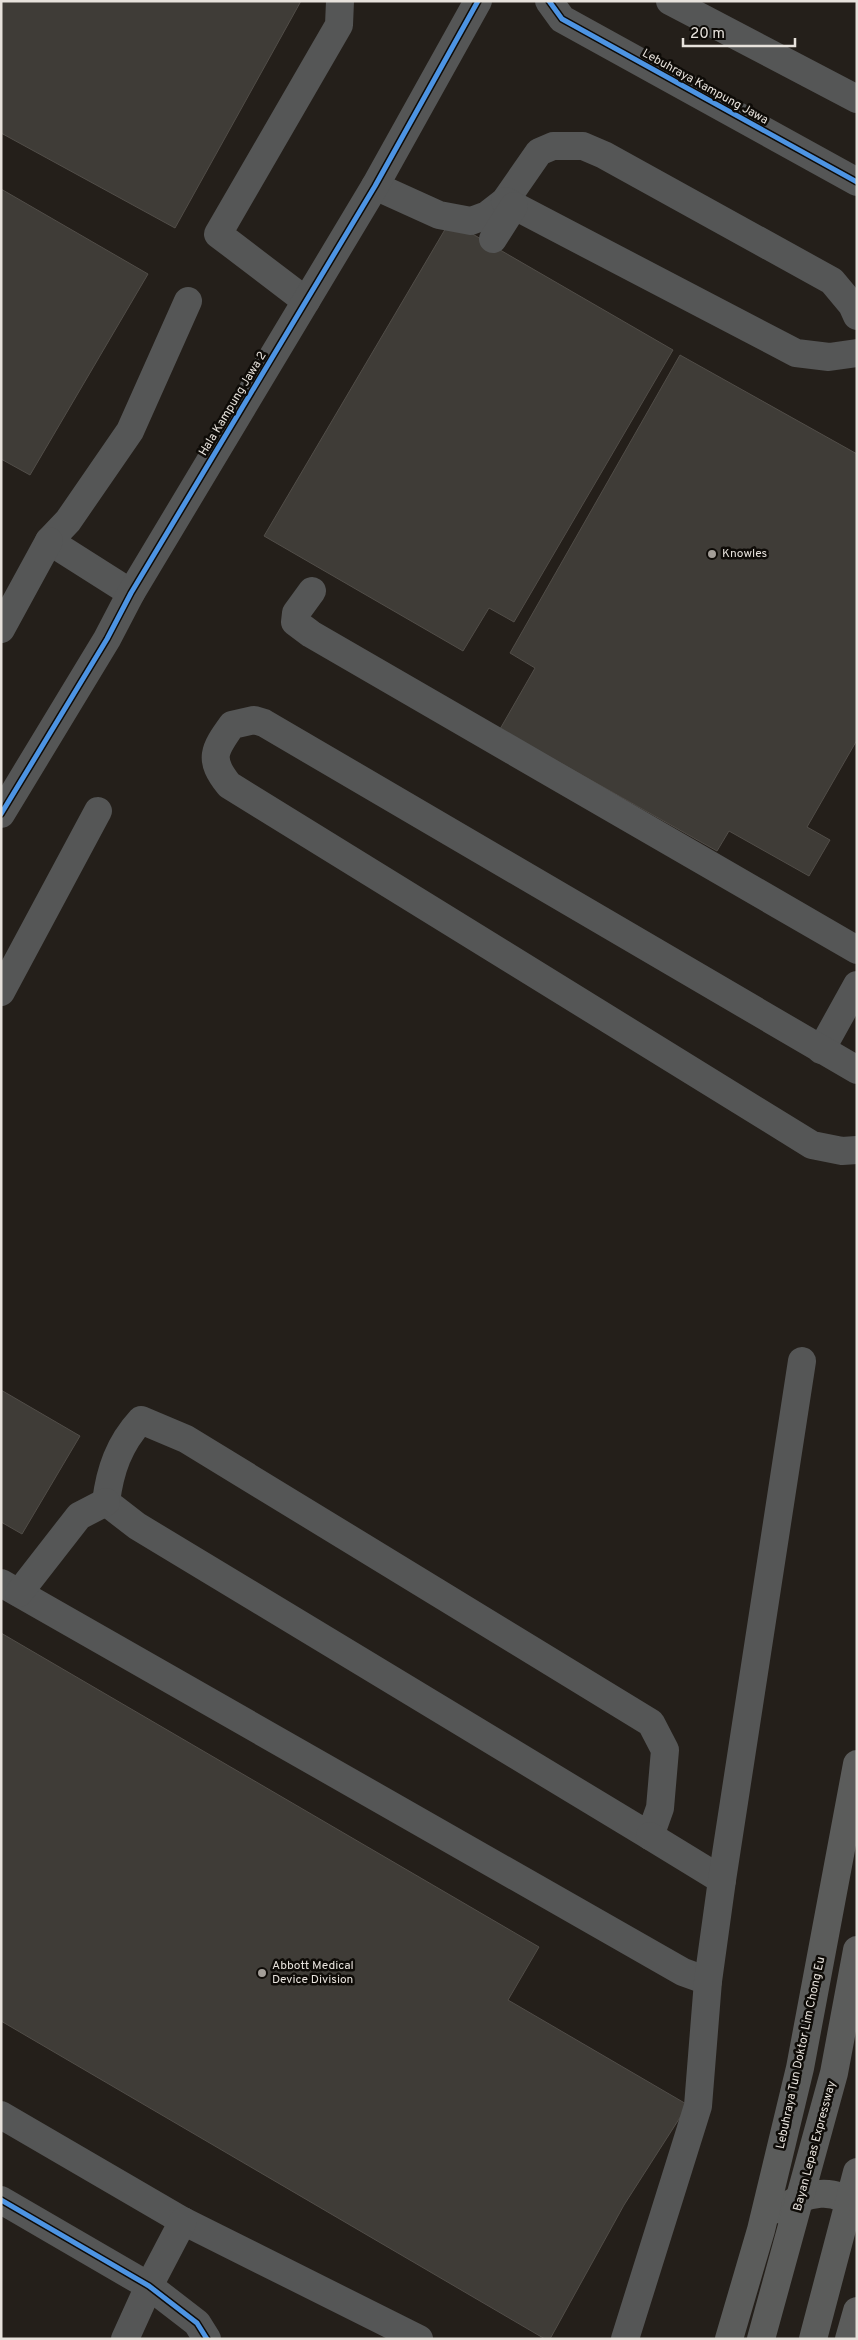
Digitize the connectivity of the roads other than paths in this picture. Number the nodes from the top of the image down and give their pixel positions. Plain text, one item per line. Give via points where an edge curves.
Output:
1 (340, 1) edge
2 (478, 1) edge
3 (549, 1) edge
4 (670, 1) edge
5 (857, 99) edge
6 (857, 182) edge
7 (374, 186) junction
8 (510, 204) junction
9 (493, 239) dead end
10 (188, 301) dead end
11 (306, 302) junction
12 (857, 316) edge
13 (857, 353) edge
14 (49, 542) junction
15 (312, 591) dead end
16 (131, 593) junction
17 (1, 629) edge
18 (98, 811) dead end
19 (1, 814) edge
20 (857, 950) edge
21 (857, 985) edge
22 (1, 992) edge
23 (821, 1050) junction
24 (857, 1070) edge
25 (857, 1150) edge
26 (802, 1362) dead end
27 (106, 1502) junction
28 (10, 1588) edge
29 (857, 1764) edge
30 (650, 1836) junction
31 (722, 1880) junction
32 (857, 1950) edge
33 (708, 1981) junction
34 (1, 2115) edge
35 (857, 2172) edge
36 (1, 2200) edge
37 (857, 2210) edge
38 (184, 2221) junction
39 (761, 2230) junction
40 (149, 2286) junction
41 (857, 2310) edge
42 (125, 2339) edge
43 (207, 2339) edge
44 (419, 2339) edge
45 (625, 2339) edge
46 (728, 2339) edge
47 (761, 2339) edge
48 (813, 2339) edge
49 (849, 2339) edge

1 - 11 street via 339,25 218,234
2 - 7 street, Hala Kampung Jawa 2
3 - 6 street, Lebuhraya Kampung Jawa via 562,19
4 - 5 street
7 - 8 street via 439,215 471,221
7 - 11 street, Hala Kampung Jawa 2
8 - 9 street
8 - 12 street via 539,152 553,146 583,146 832,281
8 - 13 street via 796,353 829,357
10 - 14 street via 130,431 68,521
11 - 16 street, Hala Kampung Jawa 2
14 - 16 street
14 - 17 street
15 - 20 street via 296,613 295,622 311,634
16 - 19 street, Hala Kampung Jawa 2 via 107,639
18 - 22 street
21 - 23 street
23 - 24 street
23 - 25 street via 264,723 254,720 232,725 217,748 215,761 229,785 812,1145 842,1151
26 - 31 street
27 - 28 street via 80,1516
27 - 30 street via 137,1526
27 - 30 street via 116,1455 142,1420 186,1439 651,1723 665,1750 660,1808
28 - 33 street via 683,1972
29 - 39 highway, Lebuhraya Tun Doktor Lim Chong Eu via 800,2068
30 - 31 street
31 - 33 street
32 - 47 highway, Bayan Lepas Expressway, bridge via 834,2073
33 - 45 street via 698,2106
34 - 38 street
35 - 48 highway, bridge
36 - 40 street
37 - 39 highway via 844,2199 818,2194 800,2198
38 - 40 street
38 - 44 street
39 - 46 highway, Lebuhraya Tun Doktor Lim Chong Eu
40 - 42 street
40 - 43 street via 197,2323
41 - 49 highway

